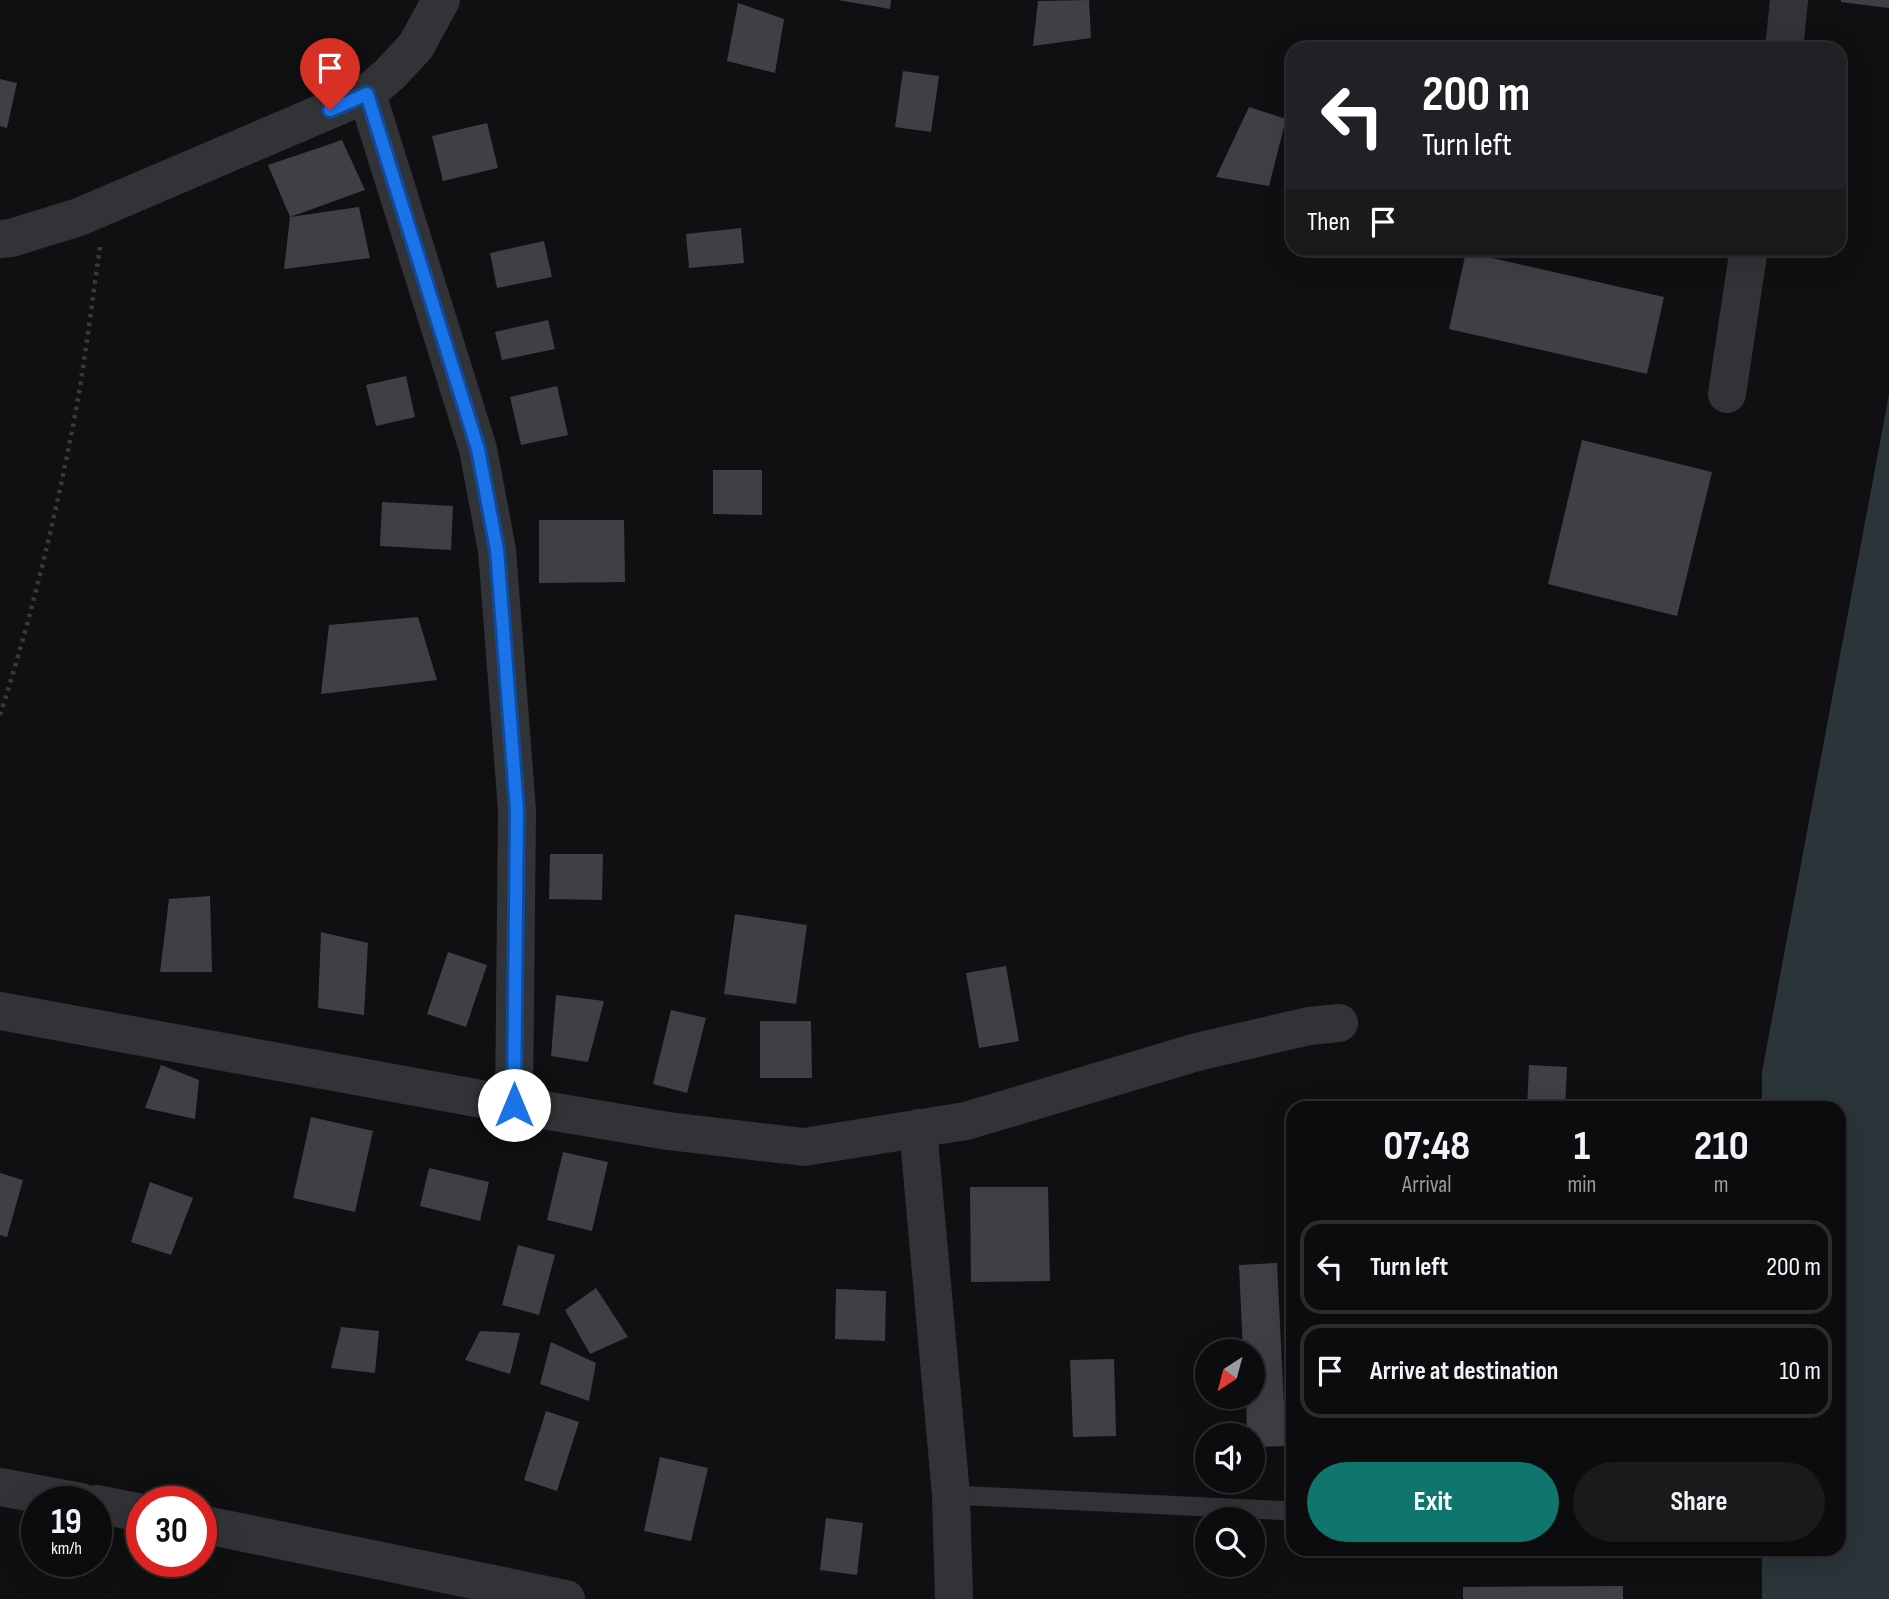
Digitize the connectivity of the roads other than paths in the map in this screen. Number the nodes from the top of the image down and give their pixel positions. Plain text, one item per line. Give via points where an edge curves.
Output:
1 (440, 0) edge
2 (1789, 0) edge
3 (1785, 42) edge
4 (367, 94) junction
5 (0, 239) edge
6 (1748, 256) edge
7 (1727, 394) dead end
8 (0, 1011) edge
9 (1339, 1023) dead end
10 (514, 1105) junction
11 (918, 1128) junction
12 (0, 1487) edge
13 (21, 1491) edge
14 (951, 1495) junction
15 (1286, 1511) edge
16 (217, 1527) edge
17 (566, 1599) edge
18 (954, 1599) edge

1 - 4 street via 416,46
2 - 3 street
4 - 5 street via 79,217
4 - 10 street via 478,449 497,550 517,810
6 - 7 street
8 - 10 street
9 - 11 street via 1198,1052 966,1121
10 - 11 street via 668,1131 804,1147
11 - 14 street
12 - 13 street
14 - 15 lane
14 - 18 street
16 - 17 street

